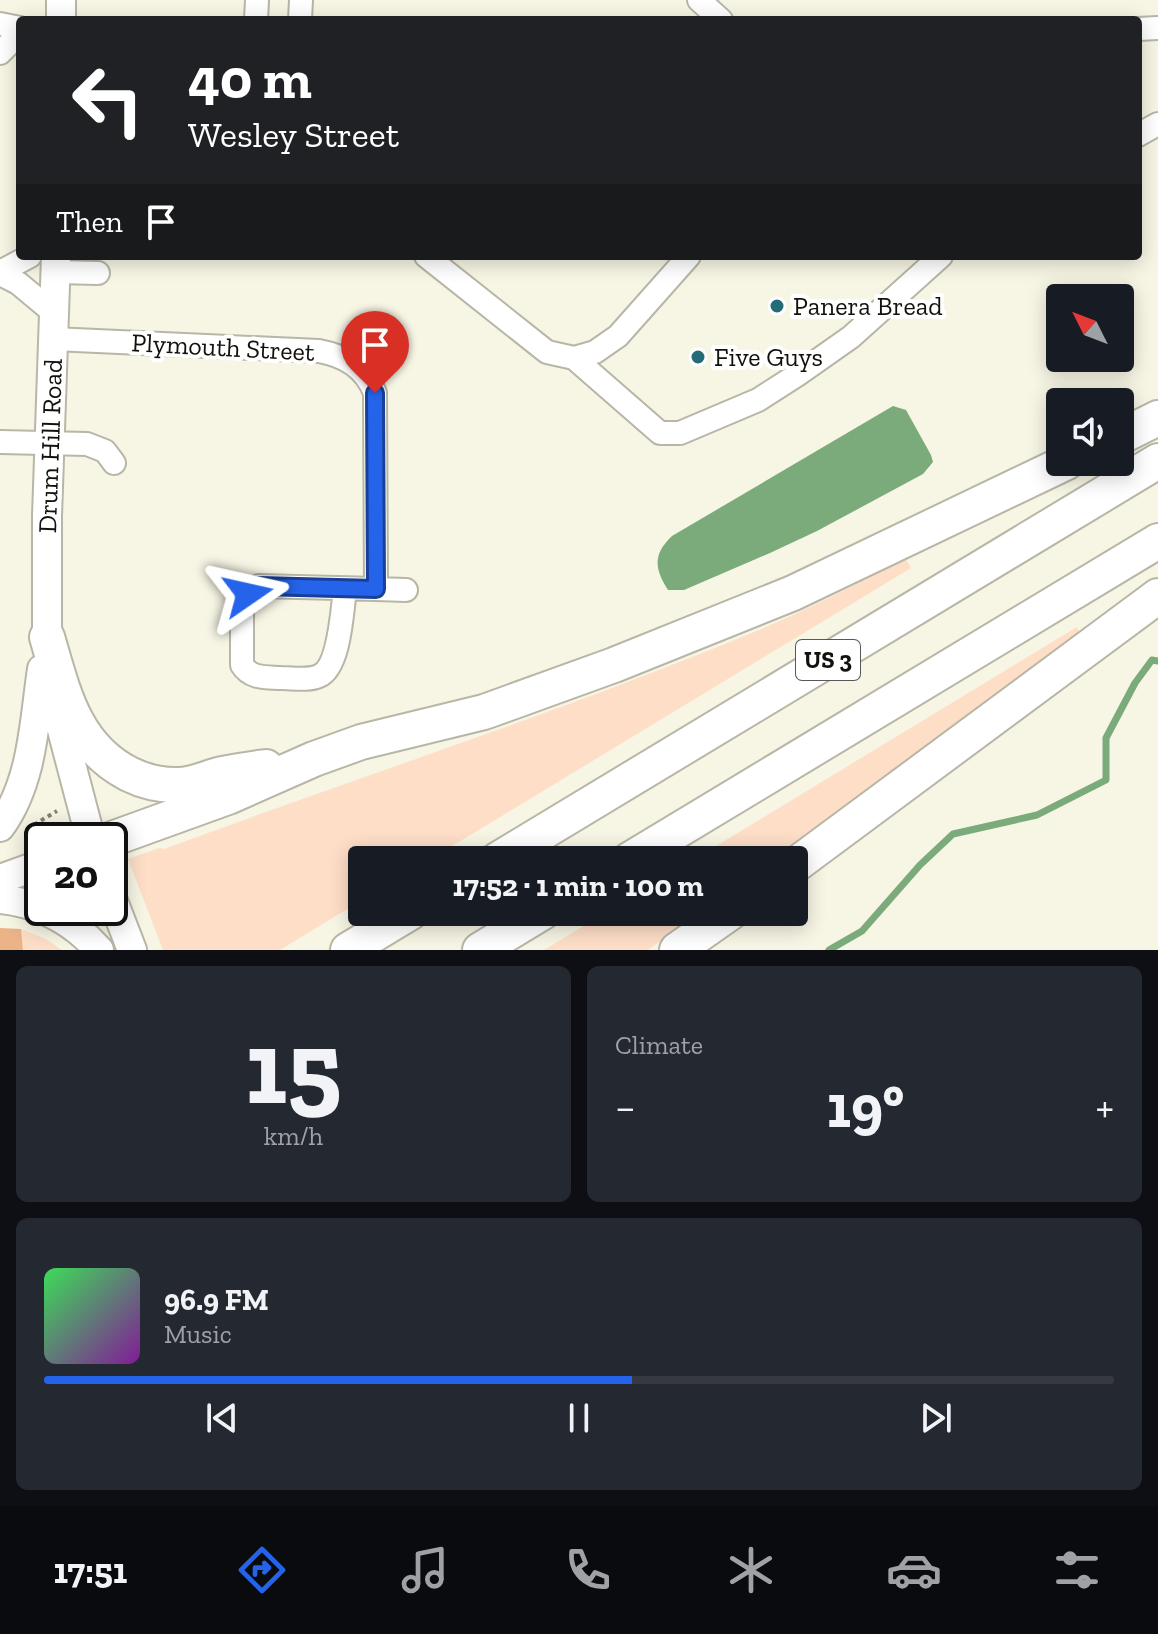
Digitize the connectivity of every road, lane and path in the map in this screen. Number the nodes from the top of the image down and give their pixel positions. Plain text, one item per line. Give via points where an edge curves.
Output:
1 (699, 0) edge
2 (717, 16) edge
3 (16, 35) edge
4 (0, 53) edge
5 (23, 260) edge
6 (431, 260) edge
7 (685, 260) edge
8 (937, 260) edge
9 (56, 264) edge
10 (0, 273) edge
11 (98, 273) dead end
12 (54, 326) junction
13 (574, 358) junction
14 (1158, 418) edge
15 (1134, 430) edge
16 (0, 442) edge
17 (50, 444) junction
18 (1158, 461) edge
19 (114, 463) dead end
20 (1046, 472) edge
21 (1158, 541) edge
22 (345, 589) junction
23 (376, 589) junction
24 (406, 590) dead end
25 (1158, 596) edge
26 (47, 637) junction
27 (314, 759) junction
28 (60, 811) dead end
29 (86, 822) edge
30 (13, 832) edge
31 (128, 833) edge
32 (520, 846) edge
33 (652, 846) edge
34 (808, 856) edge
35 (24, 870) edge
36 (0, 879) edge
37 (0, 899) edge
38 (123, 926) edge
39 (388, 926) edge
40 (520, 926) edge
41 (711, 926) edge
42 (99, 950) edge
43 (132, 950) edge
44 (348, 950) edge
45 (480, 950) edge
46 (677, 950) edge

1 - 2 street
3 - 4 street
5 - 10 street
6 - 13 street via 547,352
7 - 13 street via 618,336 595,352
8 - 13 street via 851,337 797,375 758,400 680,433 660,433
9 - 11 street
9 - 12 main road, Drum Hill Road
10 - 12 street via 18,283
12 - 17 main road, Drum Hill Road
12 - 23 street, Plymouth Street via 329,353 354,364 375,393
14 - 15 highway
16 - 17 street
17 - 19 street via 87,444 105,451
17 - 26 main road, Drum Hill Road
18 - 32 highway, US 3
20 - 27 highway via 793,593 614,665 484,712
21 - 33 highway, US 3
22 - 22 street via 253,589 242,609 242,665 247,673 311,679 322,675 333,658
22 - 23 street
23 - 24 street
25 - 34 highway
26 - 27 highway via 78,728 104,758 137,778 178,786
26 - 29 main road, Drum Hill Road via 56,707
26 - 30 main road, Drum Hill Road
27 - 31 highway
28 - 30 path
35 - 36 main road
37 - 42 main road via 55,914
38 - 43 main road
39 - 44 highway
40 - 45 highway
41 - 46 highway

